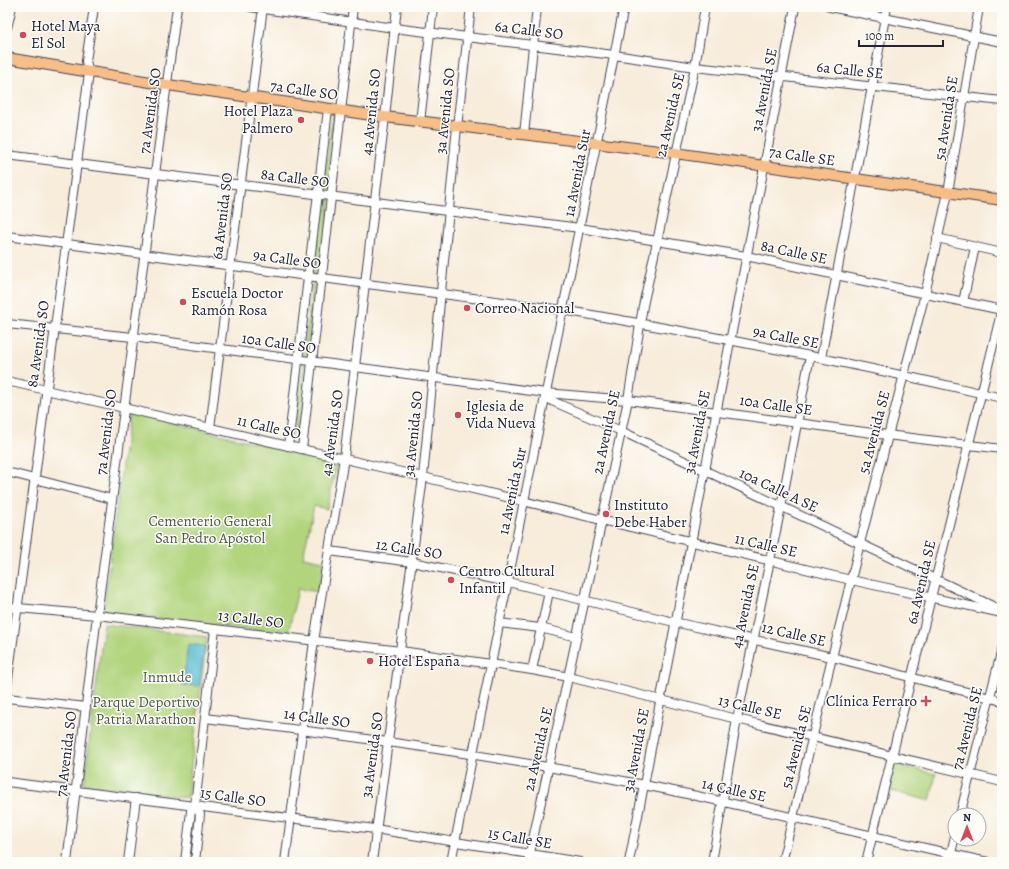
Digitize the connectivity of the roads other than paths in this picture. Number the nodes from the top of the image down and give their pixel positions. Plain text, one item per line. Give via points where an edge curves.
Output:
1 (12, 7) edge
2 (94, 7) edge
3 (177, 7) edge
4 (250, 7) edge
5 (352, 7) edge
6 (397, 7) edge
7 (433, 7) edge
8 (471, 7) edge
9 (537, 7) edge
10 (624, 7) edge
11 (705, 7) edge
12 (795, 7) edge
13 (830, 7) edge
14 (887, 7) edge
15 (979, 7) edge
16 (263, 8) edge
17 (885, 18) junction
18 (351, 22) junction
19 (7, 28) edge
20 (394, 28) junction
21 (430, 33) junction
22 (974, 36) junction
23 (467, 37) junction
24 (1002, 42) edge
25 (533, 45) junction
26 (614, 55) junction
27 (7, 58) edge
28 (696, 67) junction
29 (89, 73) junction
30 (781, 76) junction
31 (168, 85) junction
32 (872, 86) junction
33 (963, 96) junction
34 (251, 97) junction
35 (1002, 101) edge
36 (328, 109) junction
37 (342, 110) junction
38 (385, 117) junction
39 (420, 122) junction
40 (457, 127) junction
41 (524, 135) junction
42 (597, 143) junction
43 (675, 153) junction
44 (7, 156) edge
45 (77, 164) junction
46 (764, 166) junction
47 (156, 174) junction
48 (855, 179) junction
49 (240, 185) junction
50 (948, 193) junction
51 (318, 195) junction
52 (332, 196) junction
53 (1002, 200) edge
54 (375, 202) junction
55 (449, 211) junction
56 (580, 228) junction
57 (7, 236) edge
58 (937, 238) junction
59 (658, 241) junction
60 (66, 243) junction
61 (975, 247) junction
62 (1002, 253) edge
63 (145, 254) junction
64 (746, 256) junction
65 (230, 265) junction
66 (308, 276) junction
67 (837, 276) junction
68 (322, 278) junction
69 (365, 283) junction
70 (441, 293) junction
71 (925, 294) junction
72 (963, 302) junction
73 (563, 310) junction
74 (1002, 310) edge
75 (640, 323) junction
76 (7, 324) edge
77 (54, 330) junction
78 (133, 338) junction
79 (729, 341) junction
80 (220, 349) junction
81 (810, 356) junction
82 (821, 358) junction
83 (298, 359) junction
84 (312, 361) junction
85 (355, 367) junction
86 (904, 375) junction
87 (433, 378) junction
88 (7, 381) edge
89 (46, 389) junction
90 (546, 393) junction
91 (982, 393) junction
92 (1002, 398) edge
93 (628, 400) junction
94 (124, 408) junction
95 (715, 411) junction
96 (798, 422) junction
97 (210, 428) junction
98 (621, 431) junction
99 (887, 435) junction
100 (969, 445) junction
101 (288, 446) junction
102 (302, 449) junction
103 (1002, 449) edge
104 (344, 458) junction
105 (704, 471) junction
106 (7, 472) edge
107 (423, 477) junction
108 (34, 479) junction
109 (112, 499) junction
110 (524, 502) junction
111 (781, 507) junction
112 (601, 521) junction
113 (690, 542) junction
114 (860, 543) junction
115 (329, 551) junction
116 (770, 560) junction
117 (412, 562) junction
118 (936, 578) junction
119 (851, 580) junction
120 (508, 582) junction
121 (549, 592) junction
122 (932, 598) junction
123 (584, 601) junction
124 (7, 606) edge
125 (17, 608) junction
126 (1002, 612) edge
127 (96, 615) junction
128 (499, 622) junction
129 (674, 622) junction
130 (540, 628) junction
131 (215, 629) junction
132 (577, 637) junction
133 (752, 639) junction
134 (314, 641) junction
135 (1002, 649) edge
136 (401, 651) junction
137 (832, 657) junction
138 (491, 664) junction
139 (532, 670) junction
140 (569, 677) junction
141 (912, 678) junction
142 (7, 686) edge
143 (7, 698) edge
144 (990, 698) junction
145 (660, 700) junction
146 (1002, 701) edge
147 (86, 707) junction
148 (205, 718) junction
149 (736, 719) junction
150 (302, 730) junction
151 (813, 736) junction
152 (387, 742) junction
153 (472, 755) junction
154 (891, 755) junction
155 (548, 767) junction
156 (970, 774) junction
157 (7, 782) edge
158 (1002, 782) edge
159 (643, 785) junction
160 (76, 790) junction
161 (136, 798) junction
162 (722, 801) junction
163 (195, 806) junction
164 (962, 807) edge
165 (793, 817) junction
166 (290, 819) junction
167 (375, 829) junction
168 (872, 836) junction
169 (455, 841) junction
170 (952, 847) edge
171 (530, 853) junction
172 (950, 858) edge
173 (67, 862) edge
174 (128, 862) edge
175 (185, 862) edge
176 (194, 862) edge
177 (285, 862) edge
178 (372, 862) edge
179 (450, 862) edge
180 (528, 862) edge
181 (580, 862) edge
182 (628, 862) edge
183 (712, 862) edge
184 (782, 862) edge
185 (866, 862) edge
186 (988, 862) edge

1 - 19 street
2 - 29 street, 8a Avenida SO via 86,61
3 - 31 street, 7a Avenida SO
4 - 16 street, 6a Calle SO
5 - 18 street
6 - 20 street, 4a Avenida SO
7 - 21 street
8 - 23 street, 3a Avenida SO
9 - 25 street
10 - 26 street, 1a Avenida Sur
11 - 28 street, 2a Avenida SE
12 - 30 street, 3a Avenida SE
13 - 17 street
14 - 17 street
15 - 22 street, 5a Avenida SE
16 - 18 street, 6a Calle SO
16 - 34 street, 6a Avenida SO
17 - 22 street
17 - 32 street
18 - 20 street, 6a Calle SO
18 - 37 street
20 - 21 street, 6a Calle SO
20 - 38 street, 4a Avenida SO
21 - 23 street, 6a Calle SO
21 - 39 street
22 - 24 street
22 - 33 street, 5a Avenida SE
23 - 25 street, 6a Calle SO
23 - 40 street, 3a Avenida SO
25 - 26 street, 6a Calle SO
25 - 41 street
26 - 28 street, 6a Calle SO
26 - 42 street, 1a Avenida Sur
27 - 29 main road, 7a Calle SO
28 - 30 street, 6a Calle SE
28 - 43 street, 2a Avenida SE
29 - 31 main road, 7a Calle SO
29 - 45 street, 8a Avenida SO
30 - 32 street, 6a Calle SE
30 - 46 street, 3a Avenida SE
31 - 34 main road, 7a Calle SO
31 - 47 street, 7a Avenida SO
32 - 33 street, 6a Calle SE
32 - 48 street
33 - 35 street, 6a Calle SE
33 - 50 street, 5a Avenida SE
34 - 36 main road, 7a Calle SO
34 - 49 street, 6a Avenida SO
36 - 37 main road, 7a Calle SO
36 - 51 street
37 - 38 main road, 7a Calle SO
37 - 52 street
38 - 39 main road, 7a Calle SO
38 - 54 street, 4a Avenida SO
39 - 40 main road, 7a Calle SO
40 - 41 main road, 7a Calle SO
40 - 55 street, 3a Avenida SO
41 - 42 main road, 7a Calle SO
42 - 43 main road, 7a Calle SE
42 - 56 street, 1a Avenida Sur
43 - 46 main road, 7a Calle SE
43 - 59 street, 2a Avenida SE
44 - 45 street, 8a Calle SO
45 - 47 street, 8a Calle SO
45 - 60 street, 8a Avenida SO
46 - 48 main road, 7a Calle SE
46 - 64 street, 3a Avenida SE
47 - 49 street, 8a Calle SO
47 - 63 street, 7a Avenida SO
48 - 50 main road, 7a Calle SE
48 - 67 street
49 - 51 street, 8a Calle SO
49 - 65 street, 6a Avenida SO
50 - 53 main road, 7a Calle SE
50 - 58 street, 5a Avenida SE
51 - 52 street, 8a Calle SO
51 - 66 street
52 - 54 street, 8a Calle SO
52 - 68 street
54 - 55 street, 8a Calle SO
54 - 69 street, 4a Avenida SO
55 - 56 street, 8a Calle SO
55 - 70 street, 3a Avenida SO
56 - 59 street, 8a Calle SE
56 - 73 street, 1a Avenida Sur
57 - 60 street, 9a Calle SO
58 - 61 street
58 - 71 street, 5a Avenida SE
59 - 64 street, 8a Calle SE
59 - 75 street, 2a Avenida SE
60 - 63 street, 9a Calle SO
60 - 77 street, 8a Avenida SO
61 - 62 street
61 - 72 street
63 - 65 street, 9a Calle SO
63 - 78 street, 7a Avenida SO
64 - 67 street, 8a Calle SE
64 - 79 street, 3a Avenida SE
65 - 66 street, 9a Calle SO
65 - 80 street, 6a Avenida SO
66 - 68 street, 9a Calle SO
66 - 83 street
67 - 71 street, 8a Calle SE
67 - 82 street
68 - 69 street, 9a Calle SO
68 - 84 street
69 - 70 street, 9a Calle SO
69 - 85 street, 4a Avenida SO
70 - 73 street, 9a Calle SO
70 - 87 street, 3a Avenida SO
71 - 72 street, 8a Calle SE
71 - 86 street, 5a Avenida SE
72 - 74 street, 8a Calle SE
73 - 75 street, 9a Calle SE
73 - 90 street, 1a Avenida Sur
74 - 91 street, 6a Avenida SE
75 - 79 street, 9a Calle SE
75 - 93 street, 2a Avenida SE
76 - 77 street, 10a Calle SO
77 - 78 street, 10a Calle SO
77 - 89 street, 8a Avenida SO
78 - 80 street, 10a Calle SO
78 - 94 street, 7a Avenida SO
79 - 81 street, 9a Calle SE
79 - 95 street, 3a Avenida SE
80 - 83 street, 10a Calle SO
80 - 97 street, 6a Avenida SO
81 - 82 street, 9a Calle SE
81 - 96 street, 4a Avenida SE
82 - 86 street, 9a Calle SE
83 - 84 street, 10a Calle SO
83 - 101 street
84 - 85 street, 10a Calle SO
84 - 102 street
85 - 87 street, 10a Calle SO
85 - 104 street, 4a Avenida SO
86 - 91 street, 9a Calle SE
86 - 99 street, 5a Avenida SE
87 - 90 street, 10a Calle SO
87 - 107 street, 3a Avenida SO
88 - 89 street, 11 Calle SO
89 - 94 street, 11 Calle SO
89 - 108 street, 8a Avenida SO
90 - 93 street, 10a Calle SE
90 - 98 street, 10a Calle A SE via 552,400
90 - 110 street, 1a Avenida Sur
91 - 92 street, 9a Calle SE
91 - 100 street, 6a Avenida SE
93 - 95 street, 10a Calle SE
93 - 98 street, 2a Avenida SE
94 - 97 street, 11 Calle SO
94 - 109 street, 7a Avenida SO
95 - 96 street, 10a Calle SE
95 - 105 street, 3a Avenida SE
96 - 99 street, 10a Calle SE
96 - 111 street, 4a Avenida SE
97 - 101 street, 11 Calle SO
98 - 105 street, 10a Calle A SE
98 - 112 street, 2a Avenida SE
99 - 100 street, 10a Calle SE
99 - 114 street, 5a Avenida SE
100 - 103 street, 10a Calle SE
100 - 118 street, 6a Avenida SE
101 - 102 street, 11 Calle SO
102 - 104 street, 11 Calle SO
104 - 107 street, 11 Calle SO
104 - 115 street, 4a Avenida SO
105 - 111 street, 10a Calle A SE
105 - 113 street, 3a Avenida SE
106 - 108 street
107 - 110 street, 11 Calle SO
107 - 117 street, 3a Avenida SO
108 - 109 street
108 - 125 street, 8a Avenida SO
109 - 127 street, 7a Avenida SO
110 - 112 street, 11 Calle SE
110 - 120 street, 1a Avenida Sur
111 - 114 street, 10a Calle A SE
111 - 116 street, 4a Avenida SE
112 - 113 street, 11 Calle SE
112 - 123 street, 2a Avenida SE
113 - 116 street, 11 Calle SE
113 - 129 street, 3a Avenida SE
114 - 118 street, 10a Calle A SE
114 - 119 street, 5a Avenida SE
115 - 117 street, 12 Calle SO
115 - 134 street, 4a Avenida SO
116 - 119 street, 11 Calle SE
116 - 133 street, 4a Avenida SE
117 - 120 street, 12 Calle SO
117 - 136 street, 3a Avenida SO
118 - 122 street, 6a Avenida SE
118 - 126 street, 10a Calle A SE
119 - 122 street, 11 Calle SE
119 - 137 street, 5a Avenida SE
120 - 121 street, 12 Calle SE
120 - 128 street, 1a Avenida Sur
121 - 123 street, 12 Calle SE
121 - 130 street
122 - 126 street, 11 Calle SE
122 - 141 street, 6a Avenida SE
123 - 129 street, 12 Calle SE
123 - 132 street, 2a Avenida SE
124 - 125 street, 13 Calle SO
125 - 127 street, 13 Calle SO
125 - 142 street, 8a Avenida SO
127 - 131 street, 13 Calle SO
127 - 147 street, 7a Avenida SO
128 - 130 street
128 - 138 street, 1a Avenida Sur
129 - 133 street, 12 Calle SE
129 - 145 street, 3a Avenida SE
130 - 132 street
130 - 139 street
131 - 134 street, 13 Calle SO
131 - 148 street
132 - 140 street, 2a Avenida SE
133 - 137 street, 12 Calle SE
133 - 149 street, 4a Avenida SE
134 - 136 street, 13 Calle SO
134 - 150 street, 4a Avenida SO
135 - 144 street, 7a Avenida SE
136 - 138 street, 13 Calle SO
136 - 152 street, 3a Avenida SO
137 - 141 street, 12 Calle SE
137 - 151 street, 5a Avenida SE
138 - 139 street, 13 Calle SE
138 - 153 street, 1a Avenida Sur
139 - 140 street, 13 Calle SE
140 - 145 street, 13 Calle SE
140 - 155 street, 2a Avenida SE
141 - 144 street, 12 Calle SE
141 - 154 street, 6a Avenida SE
143 - 147 street
144 - 146 street, 12 Calle SE
144 - 156 street, 7a Avenida SE
145 - 149 street, 13 Calle SE
145 - 159 street, 3a Avenida SE
147 - 160 street, 7a Avenida SO
148 - 150 street, 14 Calle SO
148 - 163 street
149 - 151 street, 13 Calle SE
149 - 162 street, 4a Avenida SE
150 - 152 street, 14 Calle SO
150 - 166 street, 4a Avenida SO
151 - 154 street, 13 Calle SE
151 - 165 street, 5a Avenida SE
152 - 153 street, 14 Calle SO
152 - 167 street, 3a Avenida SO
153 - 155 street, 14 Calle SE
153 - 169 street, 1a Avenida Sur
154 - 156 street, 13 Calle SE
154 - 168 street, 6a Avenida SE
155 - 159 street, 14 Calle SE
155 - 171 street, 2a Avenida SE
156 - 158 street, 13 Calle SE
156 - 164 street, 7a Avenida SE
157 - 160 street, 15 Calle SO
159 - 162 street, 14 Calle SE
159 - 182 street, 3a Avenida SE
160 - 161 street, 15 Calle SO
160 - 173 street, 7a Avenida SO
161 - 163 street, 15 Calle SO
161 - 174 street
162 - 165 street, 14 Calle SE
162 - 183 street, 4a Avenida SE
163 - 166 street, 15 Calle SO
163 - 175 street via 191,811
163 - 176 street via 200,814
165 - 168 street, 14 Calle SE
165 - 184 street, 5a Avenida SE
166 - 167 street, 15 Calle SO
166 - 177 street, 4a Avenida SO
167 - 169 street, 15 Calle SO
167 - 178 street, 3a Avenida SO
168 - 172 street, 14 Calle SE
168 - 185 street, 6a Avenida SE
169 - 171 street, 15 Calle SE
169 - 179 street, 1a Avenida Sur
170 - 172 street
171 - 180 street, 2a Avenida SE
171 - 181 street, 15 Calle SE
172 - 186 street, 14 Calle SE

